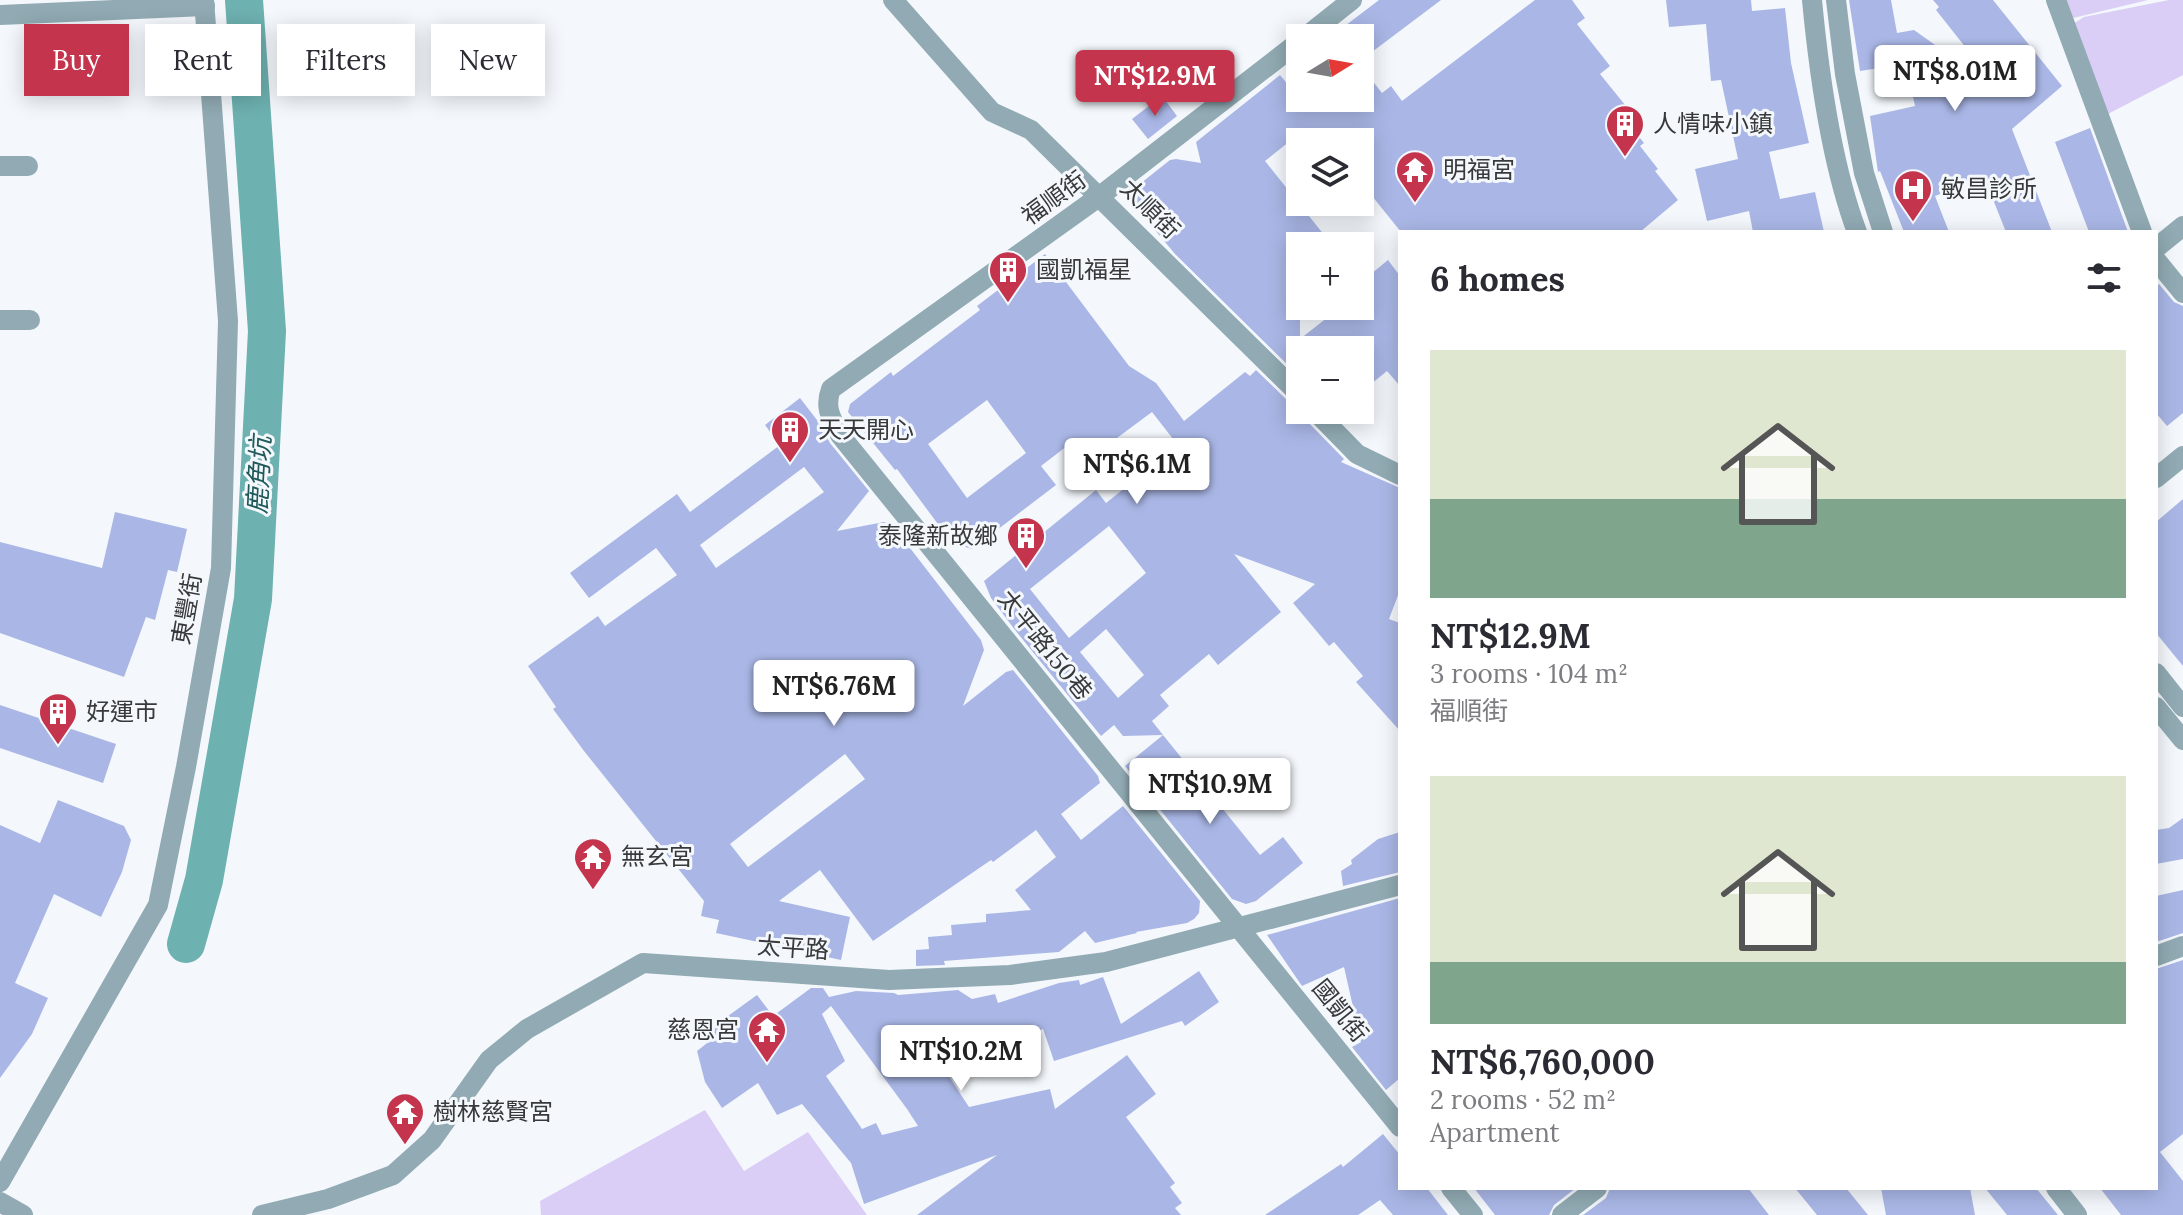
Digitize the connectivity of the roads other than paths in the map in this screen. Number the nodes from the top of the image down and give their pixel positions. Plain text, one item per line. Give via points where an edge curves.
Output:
1 (893, 0) edge
2 (1352, 0) edge
3 (1812, 0) edge
4 (1836, 0) edge
5 (2056, 0) edge
6 (204, 3) edge
7 (34, 6) edge
8 (0, 15) edge
9 (1322, 24) edge
10 (1286, 52) edge
11 (0, 166) edge
12 (28, 166) dead end
13 (1100, 196) junction
14 (2183, 226) edge
15 (1856, 230) edge
16 (1882, 230) edge
17 (2141, 230) edge
18 (2158, 246) edge
19 (2158, 262) edge
20 (2183, 293) edge
21 (0, 320) edge
22 (30, 320) dead end
23 (1286, 381) edge
24 (831, 389) joint
25 (1328, 424) edge
26 (2183, 456) edge
27 (1398, 474) edge
28 (2158, 476) edge
29 (2158, 676) edge
30 (2183, 707) edge
31 (2158, 709) edge
32 (2183, 740) edge
33 (1398, 886) edge
34 (1239, 927) junction
35 (2183, 946) edge
36 (2158, 955) edge
37 (1397, 1117) edge
38 (0, 1182) edge
39 (1453, 1190) edge
40 (1594, 1190) edge
41 (2058, 1190) edge
42 (0, 1202) edge
43 (23, 1215) edge
44 (262, 1215) edge
45 (1473, 1215) edge
46 (1562, 1215) edge
47 (2077, 1215) edge

1 - 13 street, 太順街 via 992,112 1031,130
2 - 9 street, 福順街
3 - 15 street via 1841,183
4 - 16 street via 1864,173
5 - 17 street
6 - 7 street
6 - 38 street, 東豐街 via 228,321 221,568 200,690 158,905
7 - 8 street
10 - 13 street, 福順街
11 - 12 street
13 - 23 street, 太順街
13 - 24 street, 福順街
14 - 18 street
19 - 20 street
21 - 22 street
24 - 34 street, 太平路150巷 via 828,412 840,435
25 - 27 street via 1357,454
26 - 28 street
29 - 30 street
31 - 32 street
33 - 34 street, 太平路
34 - 37 street, 國凱街
34 - 44 street, 太平路 via 1106,962 1010,975 889,980 643,963 527,1029 489,1060 432,1140 393,1175
35 - 36 street
39 - 45 street
40 - 46 street
41 - 47 street
42 - 43 street

